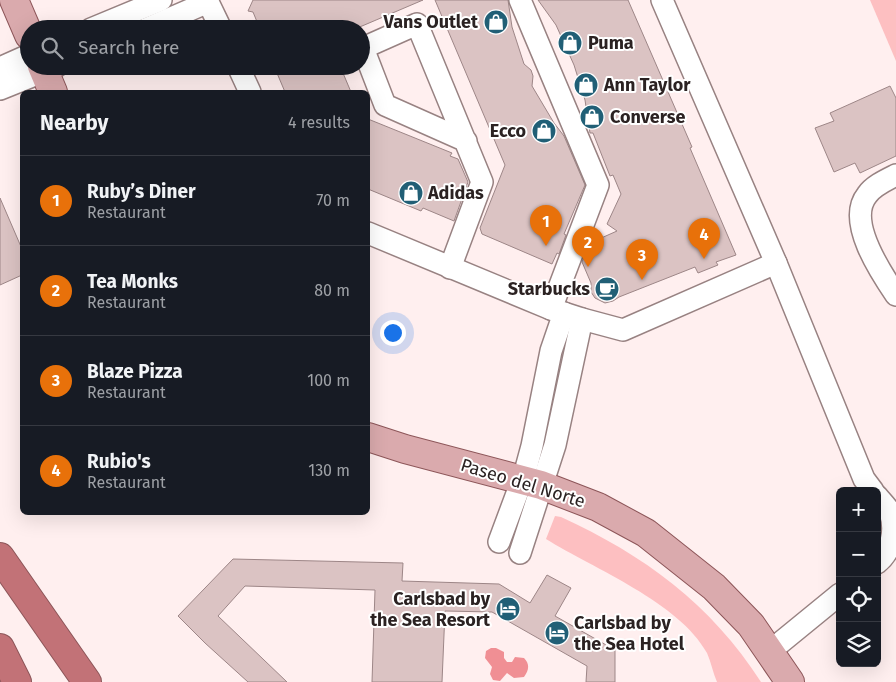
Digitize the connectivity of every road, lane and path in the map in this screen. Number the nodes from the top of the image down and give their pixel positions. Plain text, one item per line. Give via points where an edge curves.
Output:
1 (14, 0) edge
2 (161, 0) edge
3 (520, 0) edge
4 (662, 0) edge
5 (207, 1) edge
6 (23, 20) edge
7 (113, 20) edge
8 (166, 20) edge
9 (216, 20) edge
10 (370, 45) edge
11 (370, 66) edge
12 (0, 68) edge
13 (20, 69) edge
14 (33, 75) edge
15 (242, 75) edge
16 (0, 89) edge
17 (249, 90) edge
18 (466, 141) junction
19 (896, 175) edge
20 (370, 234) edge
21 (776, 263) junction
22 (450, 268) junction
23 (896, 295) edge
24 (566, 314) junction
25 (370, 438) edge
26 (532, 482) junction
27 (870, 487) edge
28 (881, 501) edge
29 (895, 534) edge
30 (499, 542) dead end
31 (520, 553) dead end
32 (0, 558) edge
33 (881, 560) edge
34 (836, 597) edge
35 (0, 648) edge
36 (769, 652) junction
37 (17, 682) edge
38 (87, 682) edge
39 (790, 682) edge

1 - 6 main road
2 - 7 street
3 - 24 street via 598,185
4 - 21 street
5 - 8 street
5 - 9 street
10 - 18 street via 418,24
11 - 18 street via 385,105
12 - 13 street
14 - 16 street
15 - 17 street
18 - 22 street via 482,182
19 - 23 street via 867,194 861,214 871,254
20 - 22 street
21 - 24 street via 624,330
21 - 27 street
22 - 24 street
24 - 26 street via 551,351 532,446
25 - 26 main road, Paseo del Norte
26 - 30 street
26 - 31 street
26 - 36 main road, Paseo del Norte via 598,507 646,533 714,587 751,625
28 - 29 street via 890,512
29 - 33 street
32 - 38 highway
34 - 36 street
35 - 37 highway
36 - 39 main road, Paseo del Norte

